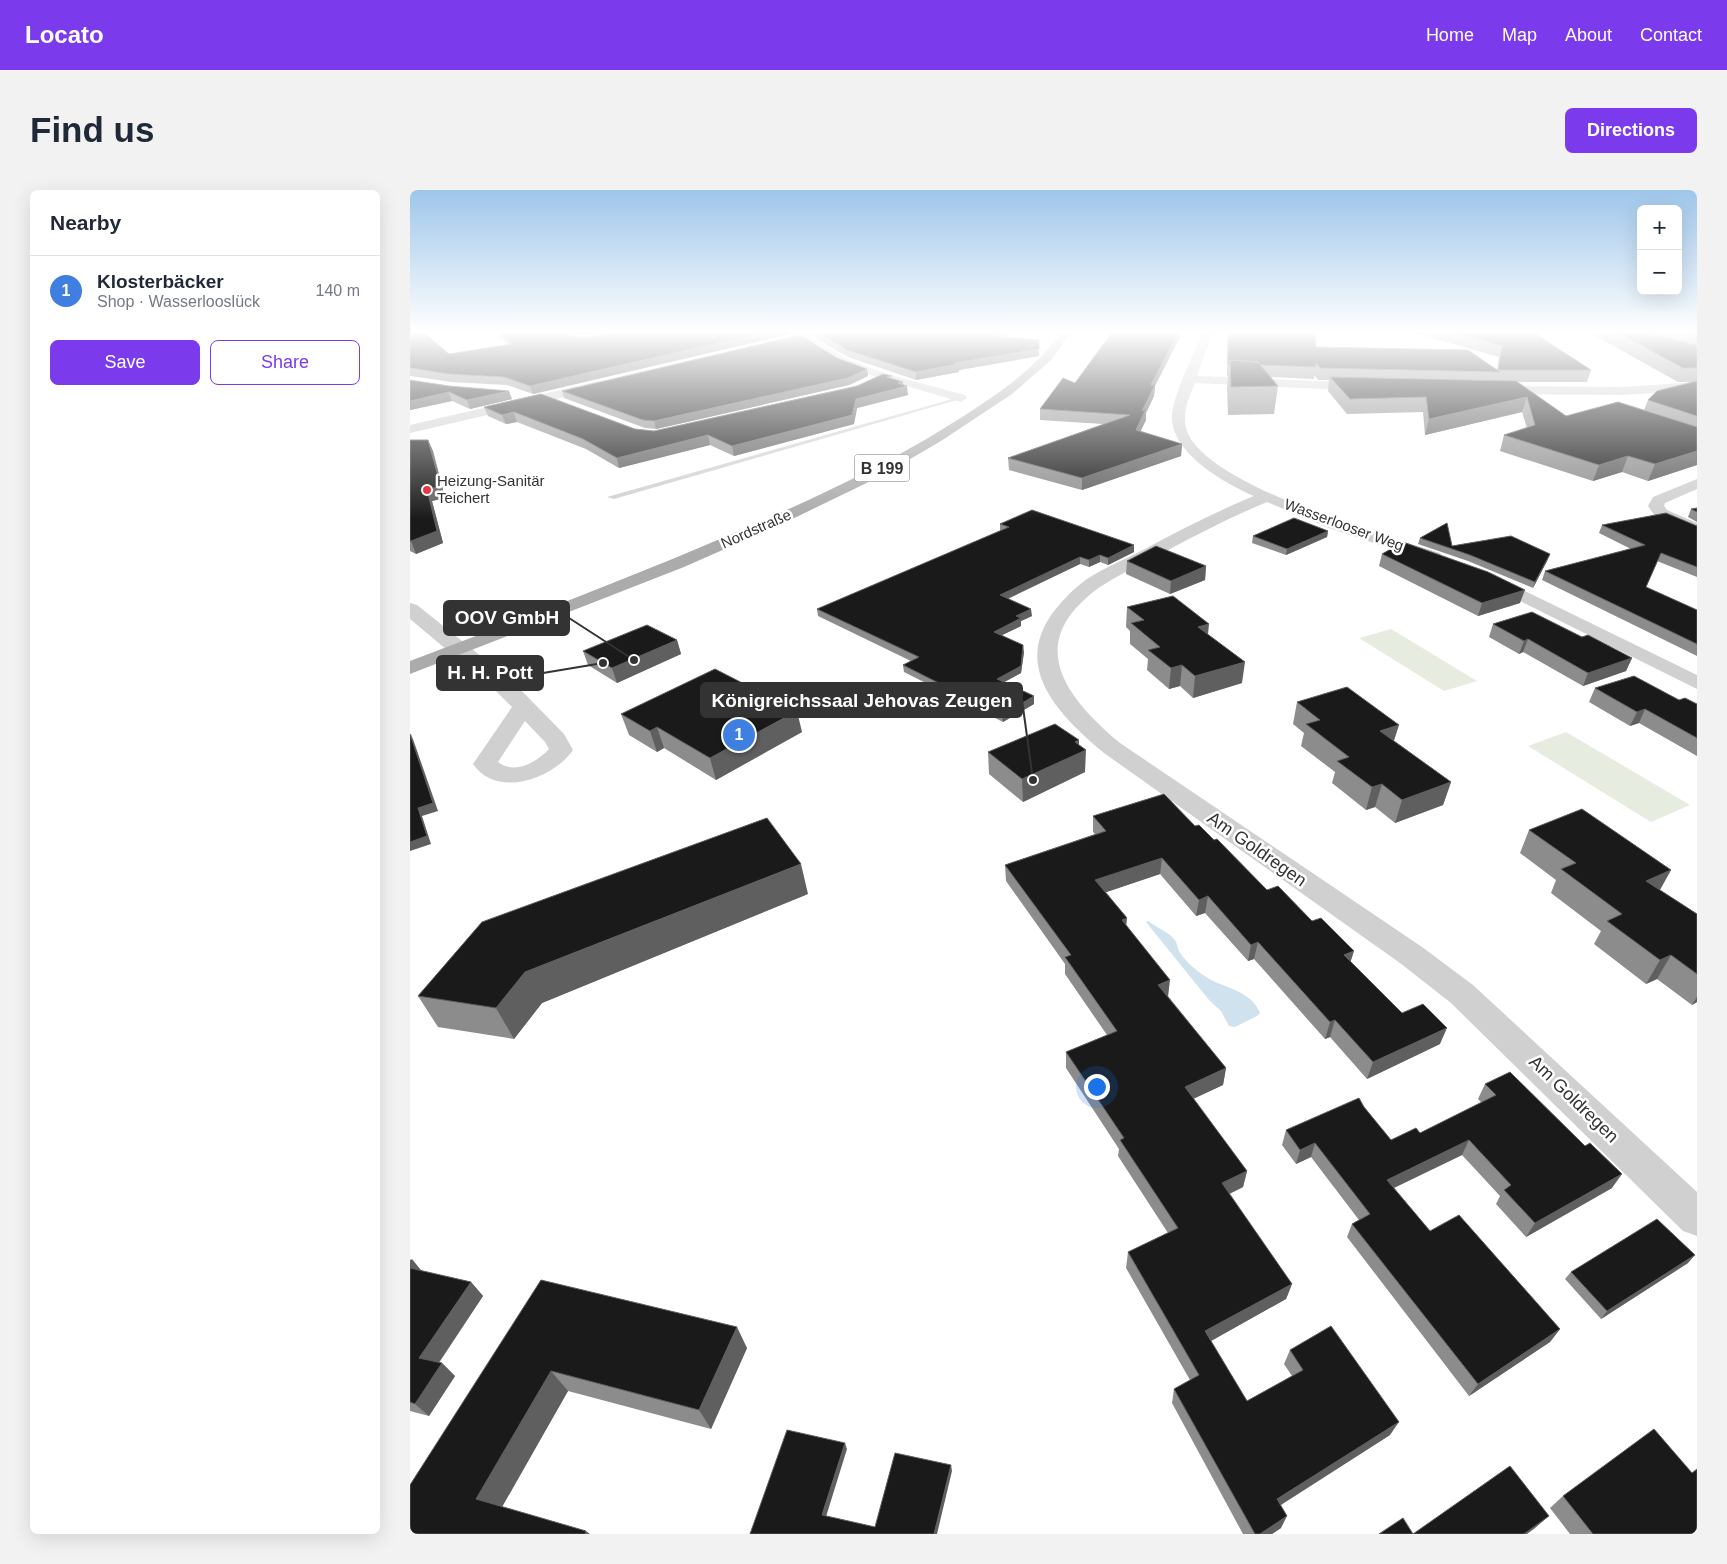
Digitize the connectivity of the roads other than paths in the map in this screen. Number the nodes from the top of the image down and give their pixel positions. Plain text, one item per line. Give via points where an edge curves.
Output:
1 (518, 394) edge
2 (558, 394) edge
3 (946, 394) edge
4 (1003, 394) edge
5 (1185, 394) edge
6 (1588, 394) edge
7 (539, 398) junction
8 (961, 398) joint
9 (1600, 402) dead end
10 (572, 407) edge
11 (410, 428) edge
12 (1697, 484) edge
13 (611, 497) dead end
14 (1266, 497) junction
15 (1697, 529) edge
16 (1450, 563) edge
17 (1474, 572) edge
18 (410, 609) edge
19 (460, 649) junction
20 (410, 668) edge
21 (1697, 683) edge
22 (524, 706) dead end
23 (1697, 1218) edge

1 - 7 street
2 - 7 street
3 - 8 street
4 - 19 main road, Nordstraße / B 199 via 942,436 762,527
5 - 14 street, Wasserlooser Weg via 1178,418 1190,446 1208,462
6 - 9 street
7 - 10 street
7 - 11 street
8 - 13 lane
12 - 15 street via 1659,500 1656,506 1662,513
14 - 16 street, Wasserlooser Weg
14 - 23 street, Am Goldregen via 1188,533 1087,588 1061,613 1049,633 1045,652 1056,689 1093,733 1112,748 1411,955 1462,994
17 - 21 street via 1536,600
18 - 19 street
19 - 20 main road, Nordstraße / B 199
19 - 22 street

